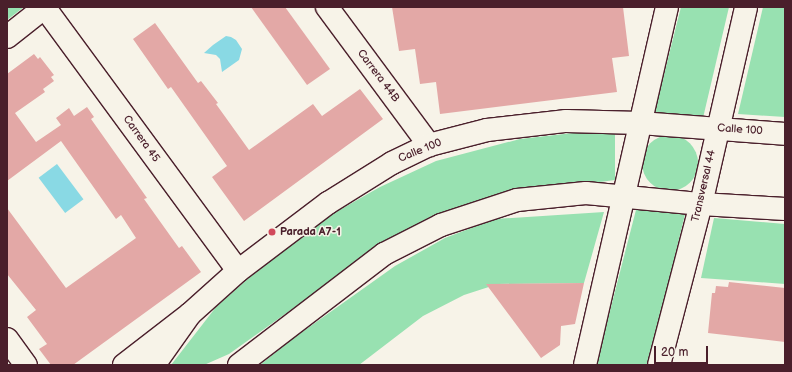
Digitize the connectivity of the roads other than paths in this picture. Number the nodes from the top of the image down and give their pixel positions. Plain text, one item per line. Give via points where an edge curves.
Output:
1 (45, 7) edge
2 (327, 7) edge
3 (667, 7) edge
4 (746, 7) edge
5 (7, 36) edge
6 (640, 123) junction
7 (716, 128) junction
8 (785, 134) edge
9 (429, 145) junction
10 (624, 197) junction
11 (701, 204) junction
12 (785, 209) edge
13 (238, 271) junction
14 (190, 314) junction
15 (7, 339) edge
16 (26, 365) edge
17 (124, 365) edge
18 (154, 365) edge
19 (239, 365) edge
20 (585, 365) edge
21 (659, 365) edge

1 - 5 street
1 - 13 street, Carrera 45
2 - 9 street, Carrera 44B
3 - 6 street
4 - 7 street, Transversal 44
6 - 7 street, Calle 100
6 - 9 street, Calle 100 via 566,121 488,130
6 - 10 street
7 - 8 street, Calle 100
7 - 11 street, Transversal 44
9 - 13 street, Calle 100 via 392,163 328,203
10 - 11 street
10 - 19 street via 586,193 517,200 441,225 384,254
10 - 20 street
11 - 12 street
11 - 21 street, Transversal 44
13 - 14 street, Calle 100
14 - 17 street
14 - 18 street, Calle 100
15 - 16 street

